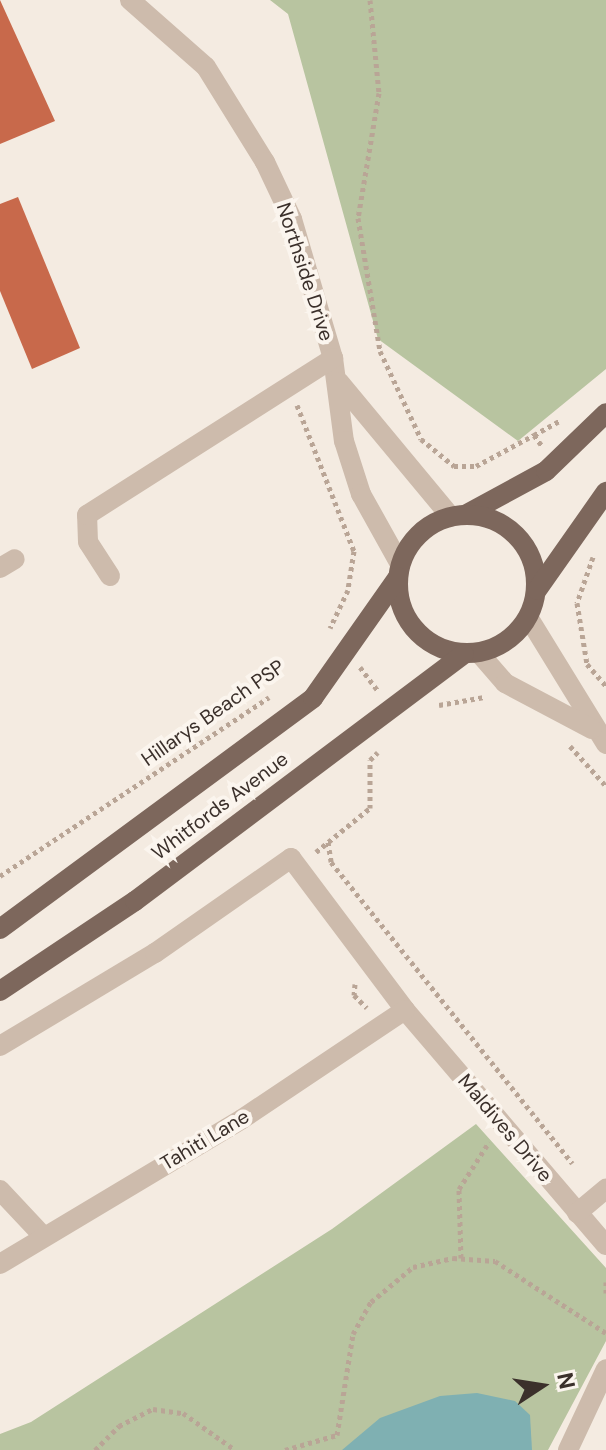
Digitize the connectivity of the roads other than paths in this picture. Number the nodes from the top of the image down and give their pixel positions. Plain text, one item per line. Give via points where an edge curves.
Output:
1 (130, 0) edge
2 (333, 358) junction
3 (339, 382) junction
4 (606, 413) edge
5 (606, 492) edge
6 (458, 516) junction
7 (399, 571) junction
8 (110, 576) dead end
9 (537, 590) junction
10 (528, 617) junction
11 (472, 653) junction
12 (599, 736) edge
13 (0, 929) edge
14 (0, 991) edge
15 (405, 1010) junction
16 (0, 1046) edge
17 (0, 1190) edge
18 (592, 1201) edge
19 (43, 1236) junction
20 (606, 1245) edge
21 (0, 1264) edge
22 (606, 1369) edge
23 (568, 1450) edge

1 - 2 street, Northside Drive via 206,67 259,150 292,219
2 - 3 street, Northside Drive
2 - 8 street, Northside Drive via 95,507 87,515 87,536
3 - 6 street, Northside Drive
3 - 7 street, Northside Drive via 344,441 361,494
4 - 6 main road via 546,471
5 - 9 main road
6 - 7 main road via 429,526
6 - 9 main road via 496,522 522,542
7 - 11 main road via 408,620 423,638
7 - 13 main road, Whitfords Avenue via 346,657 273,732
9 - 10 main road
10 - 11 main road via 499,646
10 - 12 street via 549,640
11 - 12 street via 505,683
11 - 14 main road, Whitfords Avenue via 390,707 135,901
15 - 16 street, Maldives Drive via 291,858 155,953
15 - 18 street, Maldives Drive via 504,1127
15 - 19 street, Tahiti Lane via 242,1119
17 - 19 street
18 - 20 street, Maldives Drive
19 - 21 street, Tahiti Lane
22 - 23 street

